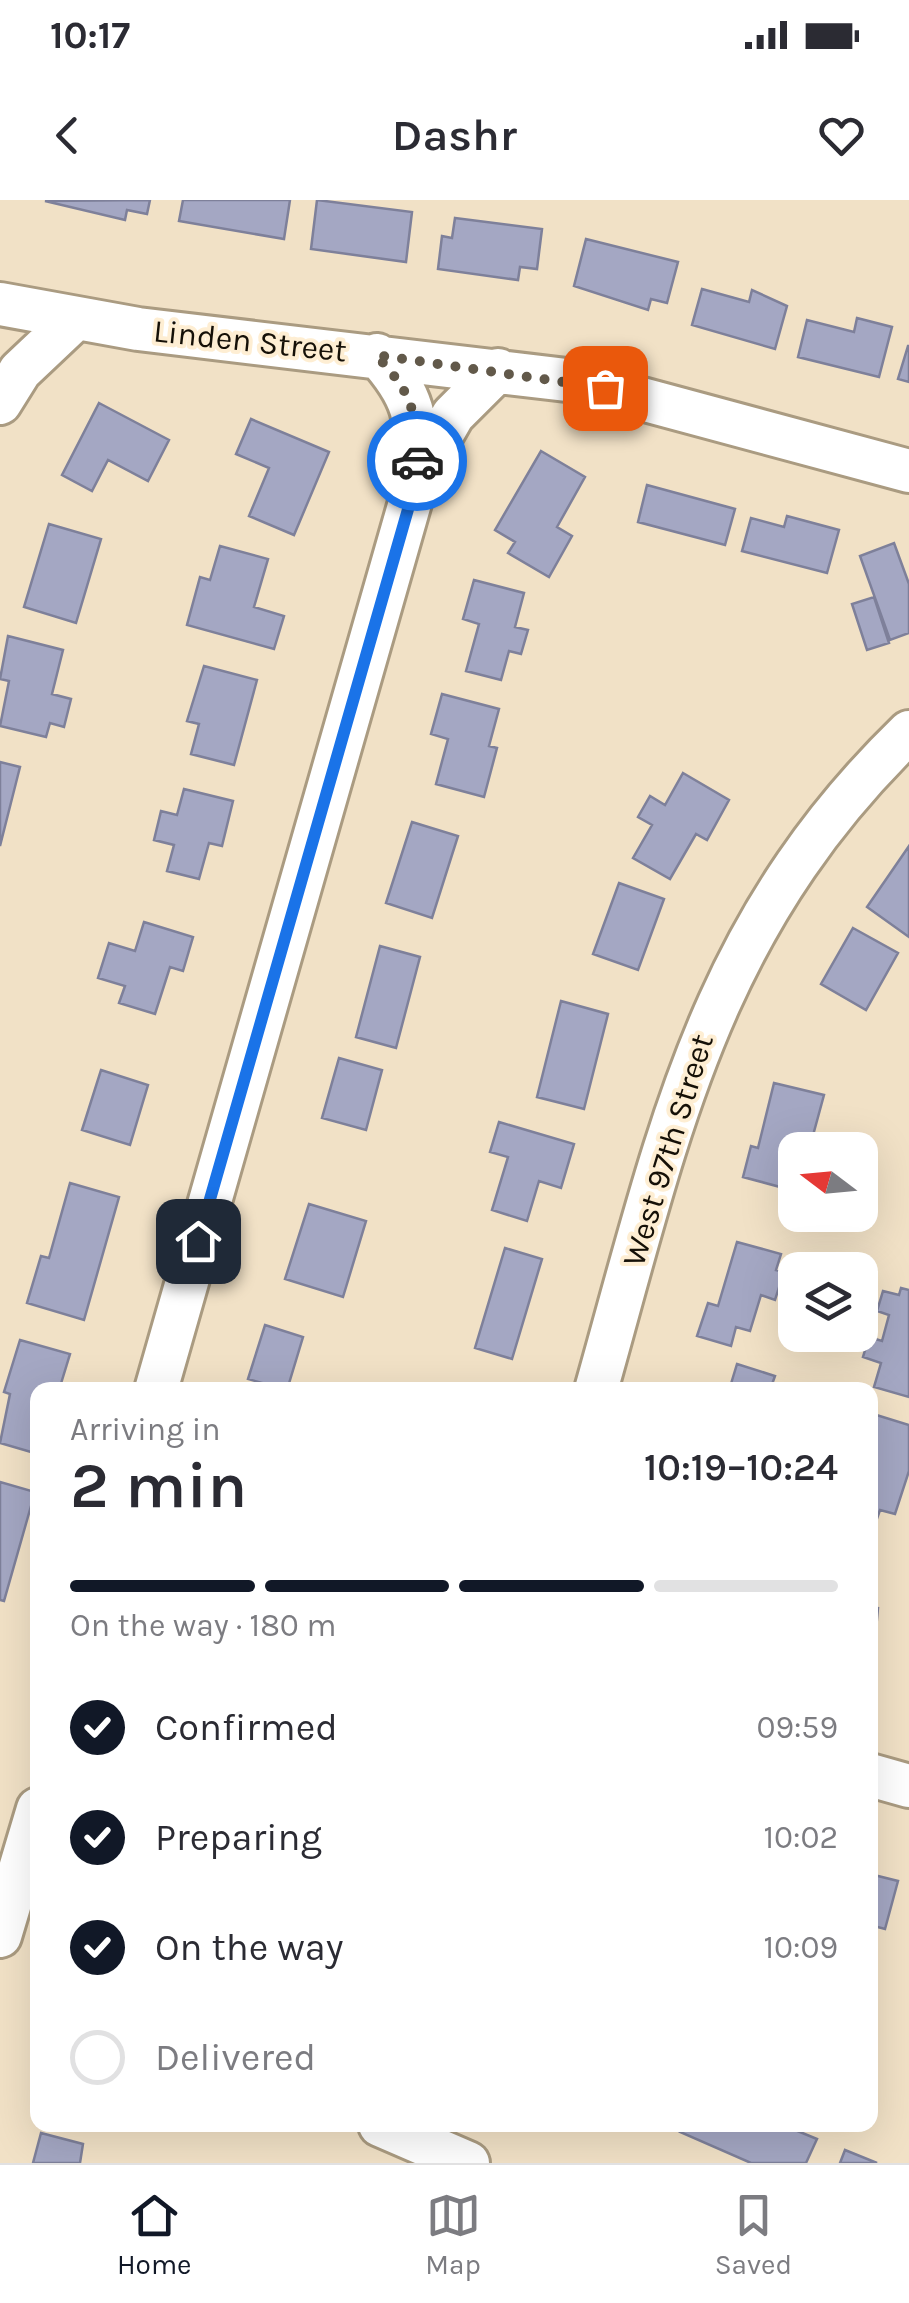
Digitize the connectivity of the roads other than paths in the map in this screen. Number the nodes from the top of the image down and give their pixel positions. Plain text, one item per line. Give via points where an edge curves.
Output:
1 (0, 304) edge
2 (74, 320) junction
3 (376, 355) junction
4 (498, 370) junction
5 (0, 403) edge
6 (909, 472) edge
7 (417, 478) junction
8 (909, 732) edge
9 (158, 1382) edge
10 (598, 1382) edge
11 (878, 1777) edge
12 (909, 1786) edge
13 (30, 1836) edge
14 (0, 1936) edge
15 (396, 2132) edge
16 (468, 2163) edge

1 - 2 street, Linden Street
2 - 3 street, Linden Street
2 - 5 street via 20,370
3 - 4 street, Linden Street
3 - 7 street via 407,388
4 - 6 street, Linden Street via 647,399
4 - 7 street via 453,416
7 - 9 street
8 - 10 street, West 97th Street via 861,778 799,856 735,964 682,1086
11 - 12 street
13 - 14 street
15 - 16 street

